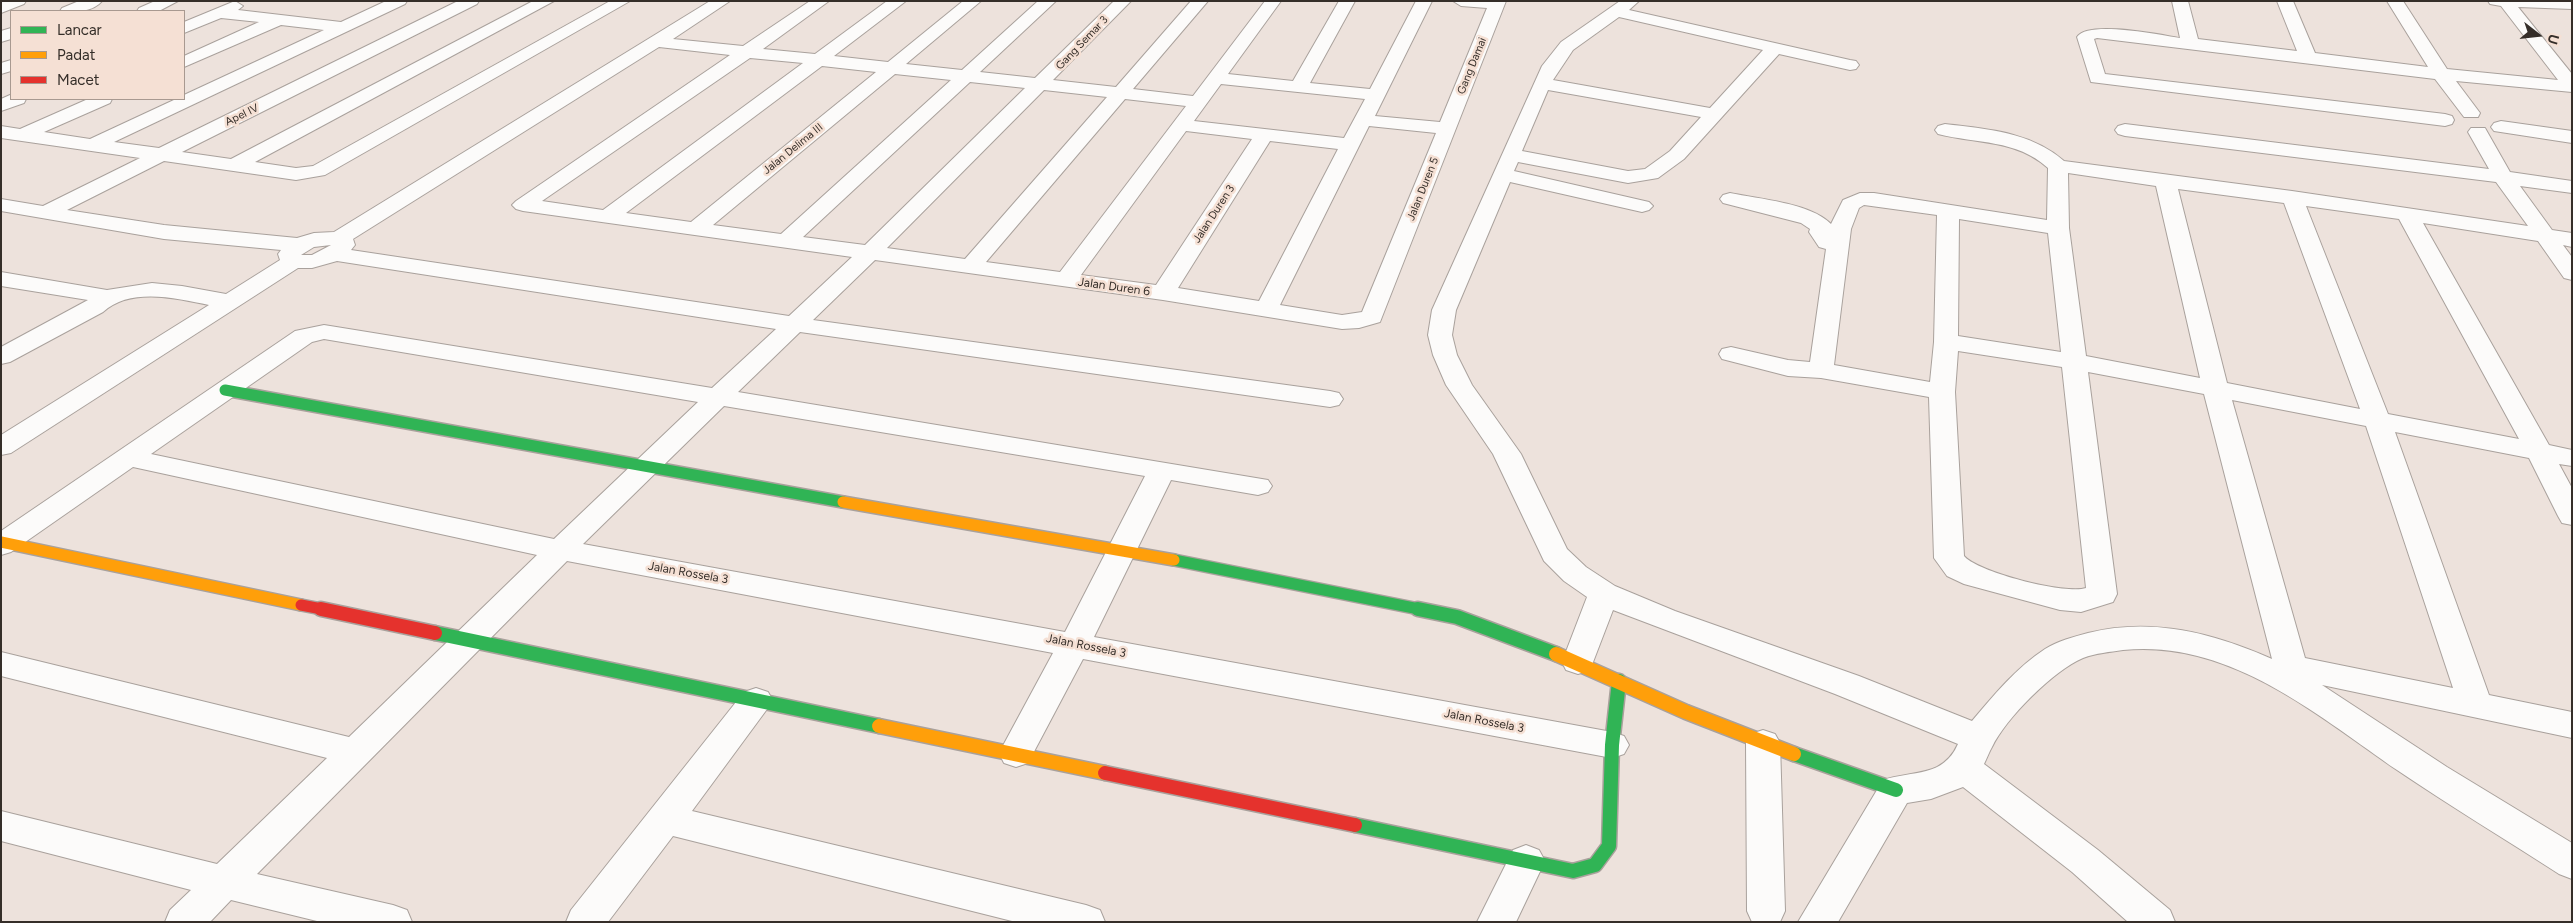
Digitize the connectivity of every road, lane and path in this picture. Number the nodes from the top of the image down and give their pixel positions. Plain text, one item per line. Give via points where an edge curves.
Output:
1 (18, 1) edge
2 (94, 1) edge
3 (170, 1) edge
4 (247, 1) edge
5 (398, 1) edge
6 (471, 1) edge
7 (546, 1) edge
8 (622, 1) edge
9 (722, 1) edge
10 (821, 1) edge
11 (898, 1) edge
12 (973, 1) edge
13 (1048, 1) edge
14 (1123, 1) edge
15 (1200, 1) edge
16 (1273, 1) edge
17 (1346, 1) edge
18 (1424, 1) edge
19 (1461, 1) edge
20 (2180, 1) edge
21 (2285, 1) edge
22 (2394, 1) edge
23 (2502, 2) edge
24 (1497, 3) edge
25 (2571, 3) edge
26 (1624, 7) edge
27 (1, 8) edge
28 (381, 9) junction
29 (71, 10) edge
30 (148, 10) edge
31 (218, 13) junction
32 (439, 17) junction
33 (278, 20) junction
34 (504, 24) junction
35 (343, 27) junction
36 (185, 28) edge
37 (569, 31) junction
38 (656, 42) junction
39 (2190, 43) junction
40 (1775, 48) junction
41 (746, 53) junction
42 (2308, 57) junction
43 (818, 61) junction
44 (185, 62) edge
45 (1850, 65) dead end
46 (892, 68) junction
47 (2441, 74) junction
48 (967, 77) junction
49 (1216, 78) junction
50 (1542, 83) junction
51 (1042, 85) junction
52 (2572, 86) edge
53 (1298, 87) junction
54 (1121, 93) junction
55 (1376, 95) junction
56 (14, 100) edge
57 (101, 100) edge
58 (1199, 102) junction
59 (1, 105) edge
60 (1713, 114) junction
61 (1363, 120) junction
62 (2475, 122) junction
63 (1181, 125) junction
64 (1448, 129) junction
65 (1945, 130) dead end
66 (2125, 130) dead end
67 (1, 132) edge
68 (22, 135) junction
69 (1264, 135) junction
70 (2572, 137) edge
71 (93, 145) junction
72 (1351, 145) junction
73 (162, 154) junction
74 (236, 164) junction
75 (1507, 164) junction
76 (2058, 166) junction
77 (2503, 176) junction
78 (2166, 180) junction
79 (2572, 187) edge
80 (2292, 197) junction
81 (1730, 199) dead end
82 (1, 205) edge
83 (1642, 206) dead end
84 (1948, 209) junction
85 (44, 213) junction
86 (2407, 214) junction
87 (607, 217) junction
88 (2058, 228) junction
89 (695, 229) junction
90 (2547, 236) junction
91 (2572, 240) edge
92 (786, 241) junction
93 (1838, 245) junction
94 (336, 247) junction
95 (297, 253) junction
96 (869, 254) junction
97 (970, 267) junction
98 (2572, 273) edge
99 (1, 280) edge
100 (1066, 280) junction
101 (1163, 293) junction
102 (105, 298) junction
103 (229, 302) junction
104 (1266, 310) junction
105 (1360, 321) joint
106 (792, 324) junction
107 (1946, 342) junction
108 (1732, 354) dead end
109 (2, 356) edge
110 (2072, 361) junction
111 (1821, 370) junction
112 (225, 390) junction
113 (2216, 390) junction
114 (1942, 392) junction
115 (714, 398) junction
116 (1330, 399) dead end
117 (2378, 422) junction
118 (1, 447) edge
119 (2540, 453) junction
120 (130, 458) junction
121 (2572, 458) edge
122 (644, 467) junction
123 (1162, 470) junction
124 (1258, 486) dead end
125 (2572, 516) edge
126 (2, 544) edge
127 (560, 550) junction
128 (1123, 550) junction
129 (1604, 594) junction
130 (468, 642) junction
131 (1075, 644) junction
132 (1578, 662) junction
133 (1, 664) edge
134 (2294, 677) junction
135 (1619, 681) junction
136 (756, 701) junction
137 (2475, 704) junction
138 (2572, 724) edge
139 (1763, 743) junction
140 (1612, 745) junction
141 (357, 752) junction
142 (1016, 753) junction
143 (1971, 753) junction
144 (1896, 790) junction
145 (664, 820) junction
146 (1, 826) edge
147 (1526, 861) junction
148 (2572, 863) edge
149 (223, 882) junction
150 (1766, 911) dead end
151 (376, 919) edge
152 (184, 922) edge
153 (585, 922) edge
154 (1086, 922) edge
155 (1496, 922) edge
156 (1816, 922) edge
157 (2156, 922) edge

1 - 27 street
2 - 29 street
3 - 30 street
4 - 31 street
5 - 28 street
6 - 32 street, Apel IV
7 - 34 street
8 - 37 street
9 - 38 street
10 - 41 street
11 - 43 street
12 - 46 street, Jalan Delima III
13 - 48 street
14 - 51 street, Gang Semar 3
15 - 54 street
16 - 49 street
17 - 53 street
18 - 55 street
19 - 24 street
20 - 39 street
21 - 42 street
22 - 47 street
23 - 25 street
23 - 52 street
24 - 64 street, Gang Damai
26 - 40 street
26 - 50 street via 1567,46
28 - 32 street
28 - 35 street
31 - 33 street
31 - 36 street
32 - 34 street
32 - 73 street, Apel IV
33 - 35 street
33 - 44 street
34 - 37 street
34 - 74 street
35 - 71 street
37 - 74 street via 318,171 296,174
38 - 41 street
38 - 94 street
39 - 42 street
39 - 62 street via 2095,33 2084,37 2097,78 2445,120 2442,116 2447,112
40 - 45 street
40 - 60 street
41 - 43 street
41 - 87 street, Jalan Duren 6 via 523,205
42 - 47 street
43 - 46 street
43 - 87 street
46 - 48 street
46 - 89 street, Jalan Delima III
47 - 52 street
47 - 62 street
48 - 51 street
48 - 92 street
49 - 53 street
49 - 58 street
50 - 60 street
50 - 75 street
51 - 54 street
51 - 96 street, Gang Semar 3
53 - 55 street
54 - 58 street
54 - 97 street
55 - 61 street
56 - 59 street
57 - 68 street
58 - 63 street
60 - 75 street via 1677,155 1641,177
61 - 64 street
61 - 72 street
62 - 70 street via 2492,120 2501,127
62 - 77 street
63 - 69 street
63 - 100 street
64 - 105 street, Jalan Duren 5 via 1372,317
65 - 76 street via 2014,141 2048,155
66 - 77 street
67 - 68 street
68 - 71 street
69 - 72 street
69 - 101 street, Jalan Duren 3
71 - 73 street
72 - 104 street
73 - 74 street
73 - 85 street, Apel IV
75 - 83 street
75 - 129 street via 1444,310 1440,335 1459,385 1489,425 1519,476 1555,554 1575,574
76 - 78 street
76 - 88 street
77 - 79 street
77 - 90 street
78 - 80 street
78 - 113 street
80 - 86 street
80 - 117 street
81 - 93 street via 1809,218 1822,227 1820,232 1827,242
82 - 85 street
84 - 88 street
84 - 93 street via 1860,199 1850,204 1840,229
84 - 107 street
85 - 95 street
86 - 90 street
86 - 119 street
87 - 89 street, Jalan Duren 6
88 - 110 street
89 - 92 street, Jalan Duren 6
90 - 91 street
90 - 98 street
92 - 96 street, Jalan Duren 6
93 - 111 street
94 - 95 street via 320,239
94 - 106 street
95 - 103 street
96 - 97 street, Jalan Duren 6
96 - 106 street, Gang Semar 3
97 - 100 street, Jalan Duren 6
99 - 102 street
100 - 101 street, Jalan Duren 6
101 - 104 street, Jalan Duren 6
102 - 103 street via 133,290 154,289
102 - 109 street via 95,307
103 - 118 street
104 - 105 street, Jalan Duren 6 via 1342,322
106 - 115 street, Gang Semar 3
106 - 116 street
107 - 110 street
107 - 114 street
108 - 111 street via 1788,368
110 - 113 street
110 - 114 street via 2102,594 2081,601 2060,599 1976,577 1958,568 1949,558
111 - 114 street
112 - 115 street via 304,336 324,332
112 - 120 street
112 - 122 street
113 - 117 street
113 - 134 street
115 - 122 street, Gang Semar 3
115 - 123 street
117 - 119 street
117 - 137 street
119 - 121 street
119 - 125 street
120 - 126 street
120 - 127 street, Jalan Rossela 3
122 - 127 street, Gang Semar 3
122 - 128 street
123 - 124 street
123 - 128 street
126 - 130 street
127 - 130 street, Gang Semar 3
127 - 131 street, Jalan Rossela 3
128 - 131 street
128 - 132 street via 1457,617
129 - 132 street
129 - 143 street via 1847,685
130 - 136 street
130 - 141 street, Gang Semar 3
131 - 140 street, Jalan Rossela 3
131 - 142 street
132 - 135 street
133 - 141 street
134 - 137 street
134 - 143 street via 2230,652 2154,635 2125,636 2075,647 2052,660 2030,679
134 - 148 street
135 - 139 street
135 - 140 street
136 - 142 street
136 - 145 street
137 - 138 street
139 - 144 street
139 - 150 street
140 - 147 street via 1609,846 1595,865 1573,871
141 - 149 street, Gang Semar 3
142 - 147 street
143 - 144 street via 1944,780 1923,788
143 - 157 street
144 - 156 street
145 - 153 street
145 - 154 street
146 - 149 street
147 - 155 street
149 - 151 street
149 - 152 street, Gang Semar 3

